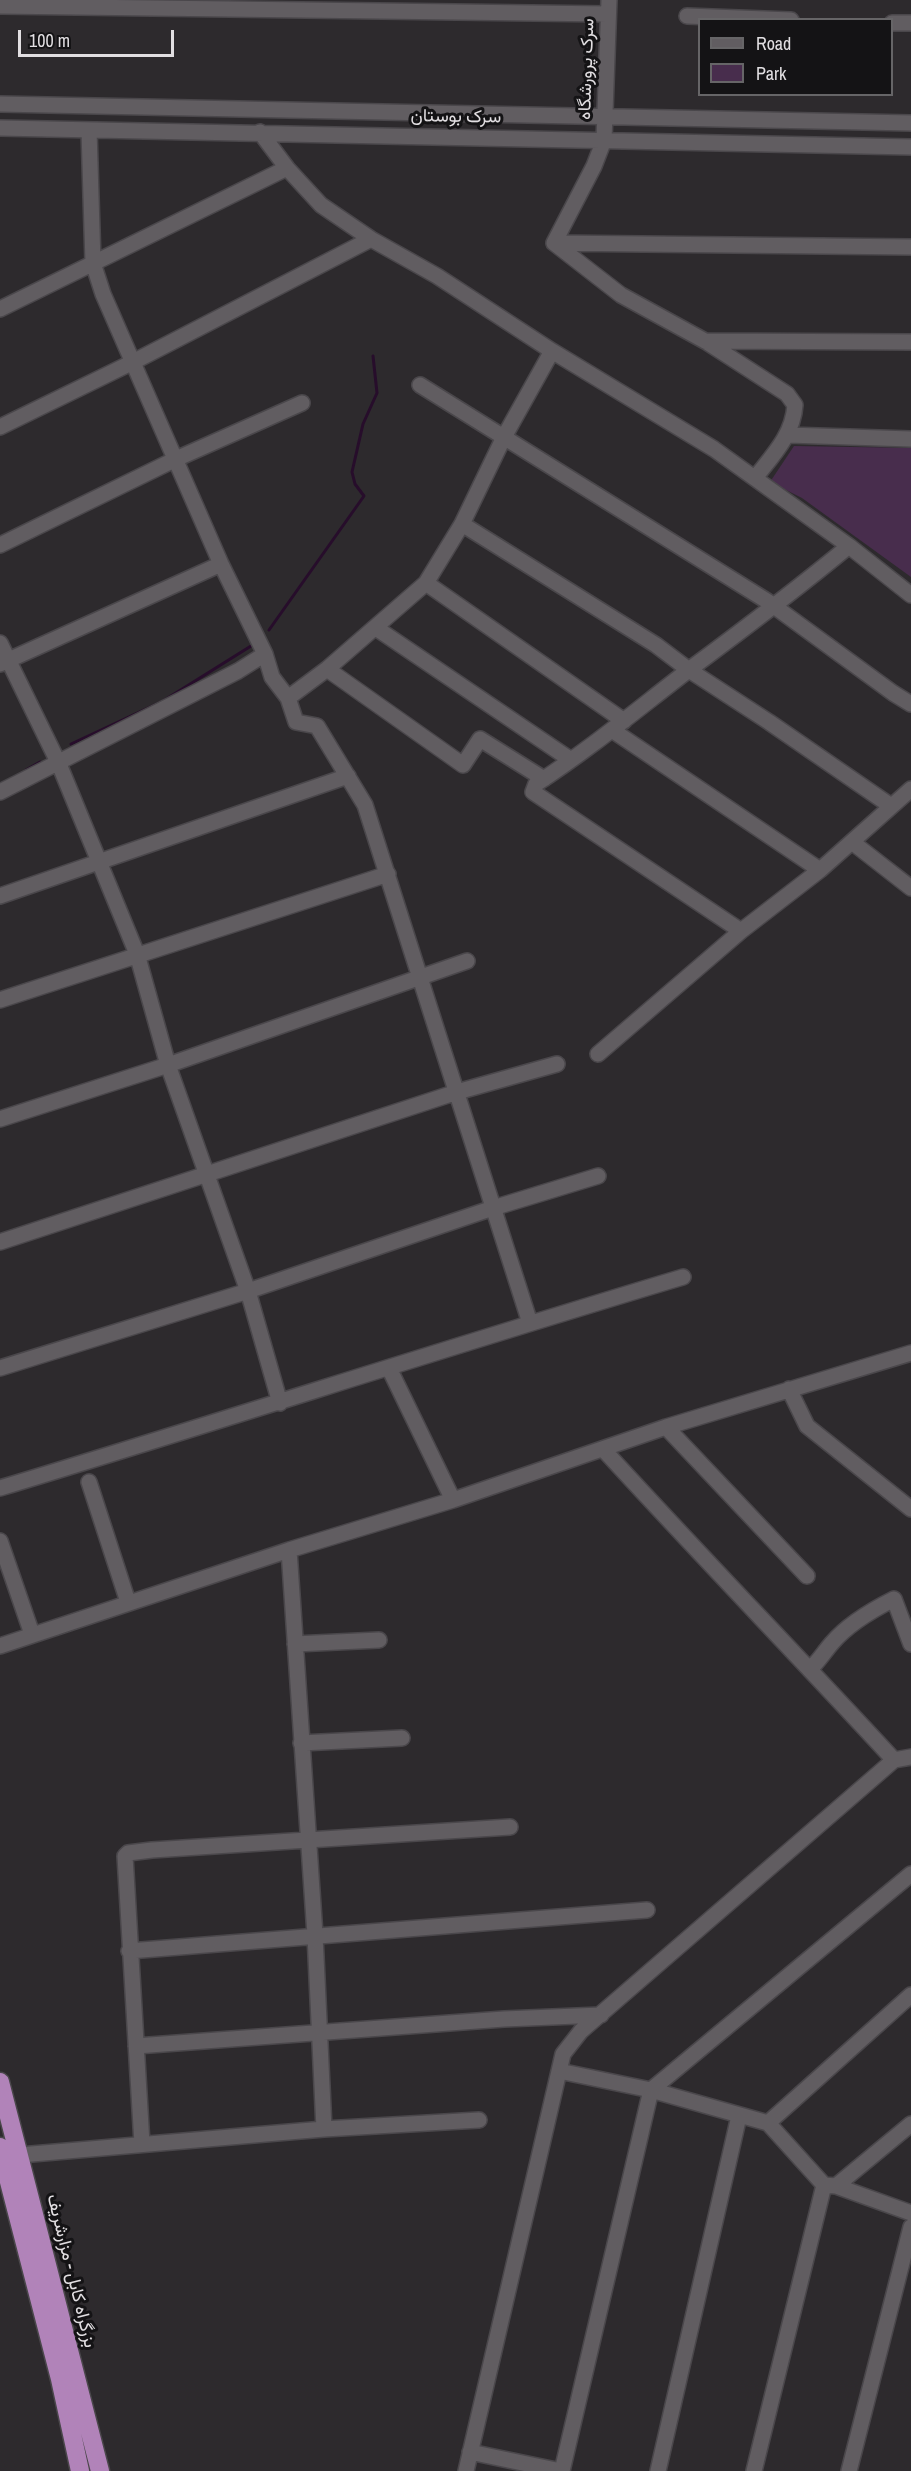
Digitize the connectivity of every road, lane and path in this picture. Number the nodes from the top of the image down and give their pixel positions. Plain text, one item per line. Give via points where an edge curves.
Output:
1 (0, 6) edge
2 (608, 7) edge
3 (687, 16) dead end
4 (739, 18) edge
5 (893, 23) edge
6 (911, 23) edge
7 (0, 104) edge
8 (605, 117) junction
9 (911, 123) edge
10 (0, 128) edge
11 (89, 130) junction
12 (260, 132) junction
13 (604, 140) junction
14 (911, 147) edge
15 (287, 168) junction
16 (371, 240) junction
17 (554, 243) junction
18 (911, 247) edge
19 (93, 263) junction
20 (0, 309) edge
21 (705, 341) junction
22 (911, 342) edge
23 (552, 351) junction
24 (133, 362) junction
25 (420, 385) dead end
26 (302, 403) dead end
27 (0, 427) edge
28 (788, 435) junction
29 (504, 437) junction
30 (911, 439) edge
31 (176, 459) junction
32 (755, 478) junction
33 (462, 524) junction
34 (0, 545) edge
35 (849, 546) junction
36 (221, 564) junction
37 (426, 583) junction
38 (911, 595) edge
39 (775, 607) junction
40 (376, 628) junction
41 (0, 643) edge
42 (265, 654) junction
43 (4, 662) edge
44 (327, 669) junction
45 (689, 670) junction
46 (288, 698) junction
47 (911, 704) edge
48 (624, 721) junction
49 (612, 730) junction
50 (571, 760) junction
51 (59, 764) junction
52 (348, 776) junction
53 (544, 779) junction
54 (911, 789) edge
55 (0, 792) edge
56 (891, 806) junction
57 (852, 842) junction
58 (100, 860) junction
59 (820, 870) junction
60 (388, 874) junction
61 (911, 888) edge
62 (0, 896) edge
63 (741, 931) junction
64 (137, 954) junction
65 (468, 961) dead end
66 (419, 978) junction
67 (0, 1000) edge
68 (598, 1054) dead end
69 (557, 1064) dead end
70 (168, 1065) junction
71 (457, 1092) junction
72 (0, 1119) edge
73 (207, 1174) junction
74 (598, 1176) dead end
75 (493, 1208) junction
76 (0, 1242) edge
77 (683, 1277) dead end
78 (248, 1291) junction
79 (530, 1323) junction
80 (911, 1353) edge
81 (0, 1368) edge
82 (389, 1368) junction
83 (789, 1389) junction
84 (280, 1403) junction
85 (666, 1427) junction
86 (603, 1449) junction
87 (89, 1482) dead end
88 (0, 1488) edge
89 (453, 1500) junction
90 (911, 1509) edge
91 (0, 1541) edge
92 (289, 1550) junction
93 (807, 1576) dead end
94 (128, 1602) junction
95 (32, 1634) junction
96 (379, 1640) dead end
97 (295, 1644) junction
98 (911, 1644) edge
99 (0, 1646) edge
100 (810, 1669) junction
101 (402, 1738) dead end
102 (301, 1743) junction
103 (911, 1757) edge
104 (894, 1760) junction
105 (510, 1827) dead end
106 (307, 1839) junction
107 (911, 1874) edge
108 (647, 1910) dead end
109 (315, 1935) junction
110 (129, 1951) junction
111 (911, 1995) edge
112 (601, 2015) junction
113 (319, 2033) junction
114 (136, 2046) junction
115 (559, 2071) junction
116 (0, 2082) edge
117 (651, 2090) junction
118 (739, 2116) junction
119 (478, 2120) dead end
120 (768, 2123) junction
121 (911, 2124) edge
122 (324, 2129) junction
123 (142, 2144) junction
124 (0, 2146) edge
125 (20, 2155) junction
126 (830, 2185) junction
127 (911, 2213) edge
128 (911, 2228) edge
129 (30, 2229) junction
130 (60, 2345) junction
131 (470, 2452) junction
132 (80, 2471) edge
133 (100, 2471) edge
134 (466, 2471) edge
135 (562, 2471) edge
136 (658, 2471) edge
137 (754, 2471) edge
138 (849, 2471) edge

1 - 2 street
2 - 8 street, سرک پرورشگاه
3 - 4 street
5 - 6 street
7 - 8 street, سرک بوستان
8 - 9 street, سرک بوستان
8 - 13 street, سرک پرورشگاه
10 - 11 street, سرک بوستان
11 - 12 street, سرک بوستان
11 - 19 street
12 - 13 street, سرک بوستان
12 - 15 street
13 - 14 street, سرک بوستان
13 - 17 street, سرک پرورشگاه
15 - 16 street via 321,205
15 - 19 street
16 - 23 street via 437,276
16 - 24 street
17 - 18 street
17 - 21 street via 621,295
19 - 20 street
19 - 24 street via 102,294
21 - 22 street
21 - 28 street via 787,394 795,405
23 - 29 street
23 - 32 street
24 - 27 street
24 - 31 street
25 - 29 street
26 - 31 street
28 - 30 street
28 - 32 street
29 - 33 street
29 - 39 street
31 - 34 street
31 - 36 street
32 - 35 street
33 - 37 street
33 - 45 street via 656,645
35 - 38 street
35 - 39 street
36 - 42 street
36 - 43 street
37 - 40 street
37 - 48 street
39 - 45 street
39 - 47 street
40 - 44 street
40 - 50 street
41 - 43 street
42 - 46 street via 272,677
42 - 51 street
43 - 51 street
44 - 46 street
44 - 53 street via 463,765 480,739
45 - 48 street
45 - 56 street
46 - 52 street via 296,722 317,726
48 - 49 street
49 - 50 street
49 - 59 street
50 - 53 street
51 - 55 street
51 - 58 street
52 - 58 street
52 - 60 street via 364,805
53 - 63 street via 533,792
54 - 56 street
56 - 57 street
57 - 59 street
57 - 61 street
58 - 62 street
58 - 64 street
59 - 63 street
60 - 64 street
60 - 66 street
63 - 68 street
64 - 67 street
64 - 70 street
65 - 66 street
66 - 70 street
66 - 71 street
69 - 71 street
70 - 72 street
70 - 73 street
71 - 73 street
71 - 75 street
73 - 76 street
73 - 78 street
74 - 75 street
75 - 78 street
75 - 79 street
77 - 79 street
78 - 81 street
78 - 84 street
79 - 82 street
80 - 83 street
82 - 84 street
82 - 89 street
83 - 85 street
83 - 90 street via 807,1426
84 - 88 street
85 - 86 street
85 - 93 street
86 - 89 street
86 - 100 street
87 - 94 street
89 - 92 street
91 - 95 street
92 - 94 street
92 - 97 street
94 - 95 street
95 - 99 street
96 - 97 street
97 - 102 street
98 - 100 street via 894,1599 871,1611 833,1642
100 - 104 street
101 - 102 street
102 - 106 street
103 - 104 street
104 - 112 street
105 - 106 street
106 - 109 street
106 - 110 street via 128,1853 124,1856
107 - 117 street
108 - 109 street
109 - 110 street
109 - 113 street
110 - 114 street
111 - 120 street
112 - 113 street
112 - 115 street via 581,2031 563,2054
113 - 114 street
113 - 122 street
114 - 123 street
115 - 117 street
115 - 131 street
116 - 125 highway, بزرگراه کابل - مزارشریف
117 - 118 street
117 - 135 street
118 - 120 street
118 - 136 street
119 - 122 street
120 - 126 street
121 - 126 street
122 - 123 street
123 - 125 street
124 - 129 highway, بزرگراه کابل - مزارشریف
125 - 129 highway, بزرگراه کابل - مزارشریف
126 - 127 street
126 - 137 street
128 - 138 street
129 - 130 highway, بزرگراه کابل - مزارشریف
130 - 132 highway, بزرگراه کابل - مزارشریف
130 - 133 highway, بزرگراه کابل - مزارشریف
131 - 134 street
131 - 135 street

